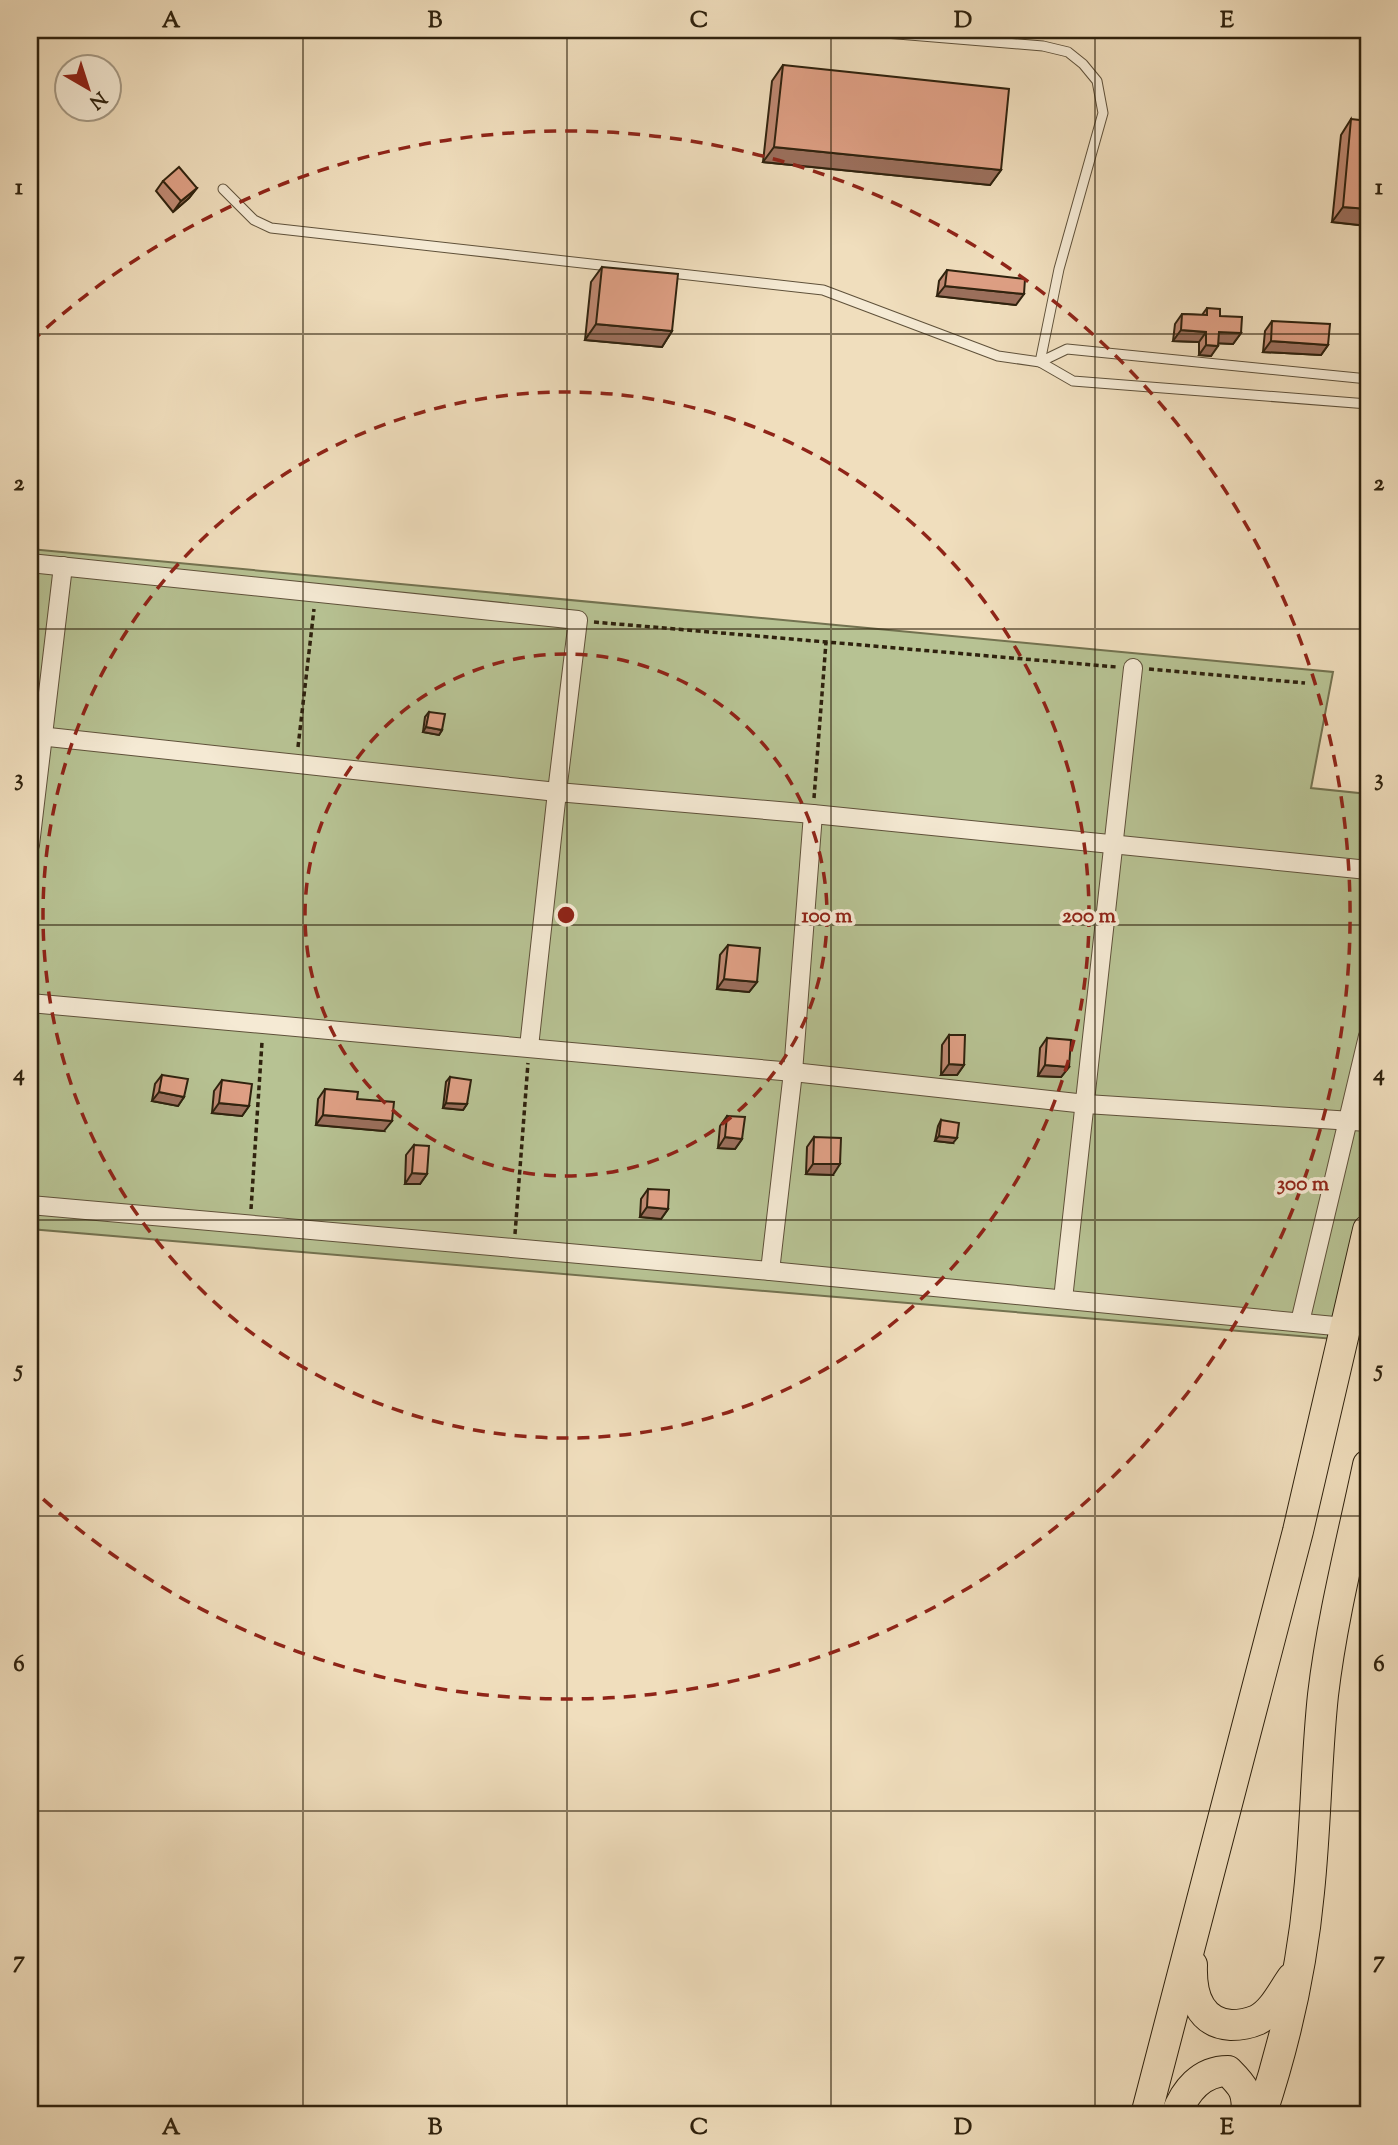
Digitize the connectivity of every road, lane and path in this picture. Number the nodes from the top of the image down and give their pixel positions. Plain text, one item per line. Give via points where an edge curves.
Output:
1 (849, 30) edge
2 (223, 189) dead end
3 (1040, 362) junction
4 (1368, 379) edge
5 (1368, 404) edge
6 (30, 563) edge
7 (63, 566) junction
8 (315, 593) junction
9 (578, 620) junction
10 (827, 642) junction
11 (1133, 668) junction
12 (1305, 682) dead end
13 (37, 736) edge
14 (296, 763) junction
15 (557, 792) junction
16 (813, 814) junction
17 (1113, 844) junction
18 (30, 845) edge
19 (1368, 870) edge
20 (30, 1003) edge
21 (263, 1023) junction
22 (1368, 1036) edge
23 (529, 1047) junction
24 (793, 1072) junction
25 (1086, 1104) junction
26 (1347, 1120) junction
27 (1368, 1122) edge
28 (30, 1205) edge
29 (250, 1225) junction
30 (1368, 1230) edge
31 (514, 1248) junction
32 (770, 1271) junction
33 (1063, 1299) junction
34 (1300, 1322) junction
35 (1345, 1327) junction
36 (1368, 1465) edge
37 (1194, 1933) junction
38 (1298, 1970) junction
39 (1146, 2115) edge
40 (1176, 2115) edge
41 (1247, 2115) edge
42 (1261, 2115) edge

1 - 3 lane via 1043,46 1068,52 1097,81 1103,113 1059,270
2 - 3 lane via 254,220 271,228 823,290 998,356
3 - 4 lane via 1067,349
3 - 5 lane via 1073,382
6 - 7 street
7 - 8 street
7 - 13 street
8 - 9 street
8 - 14 path
9 - 10 path
9 - 15 street
10 - 11 path
10 - 16 path
11 - 12 path
11 - 17 street
13 - 14 street
13 - 18 street
14 - 15 street
15 - 16 street
15 - 23 street
16 - 17 street
16 - 24 street
17 - 19 street
17 - 25 street
20 - 21 street
21 - 23 street
21 - 29 path
22 - 26 street
23 - 24 street
23 - 31 path
24 - 25 street
24 - 32 street
25 - 26 street
25 - 33 street
26 - 27 street
26 - 34 street
28 - 29 street
29 - 31 street
30 - 35 highway
31 - 32 street
32 - 33 street
33 - 34 street
34 - 35 street
35 - 37 highway via 1298,1531
36 - 38 highway via 1323,1696 1309,1893
37 - 38 highway via 1195,1999 1203,2013 1220,2024 1242,2025 1259,2019
37 - 39 highway
38 - 42 highway
40 - 41 highway via 1197,2081 1212,2071 1227,2071 1247,2095

